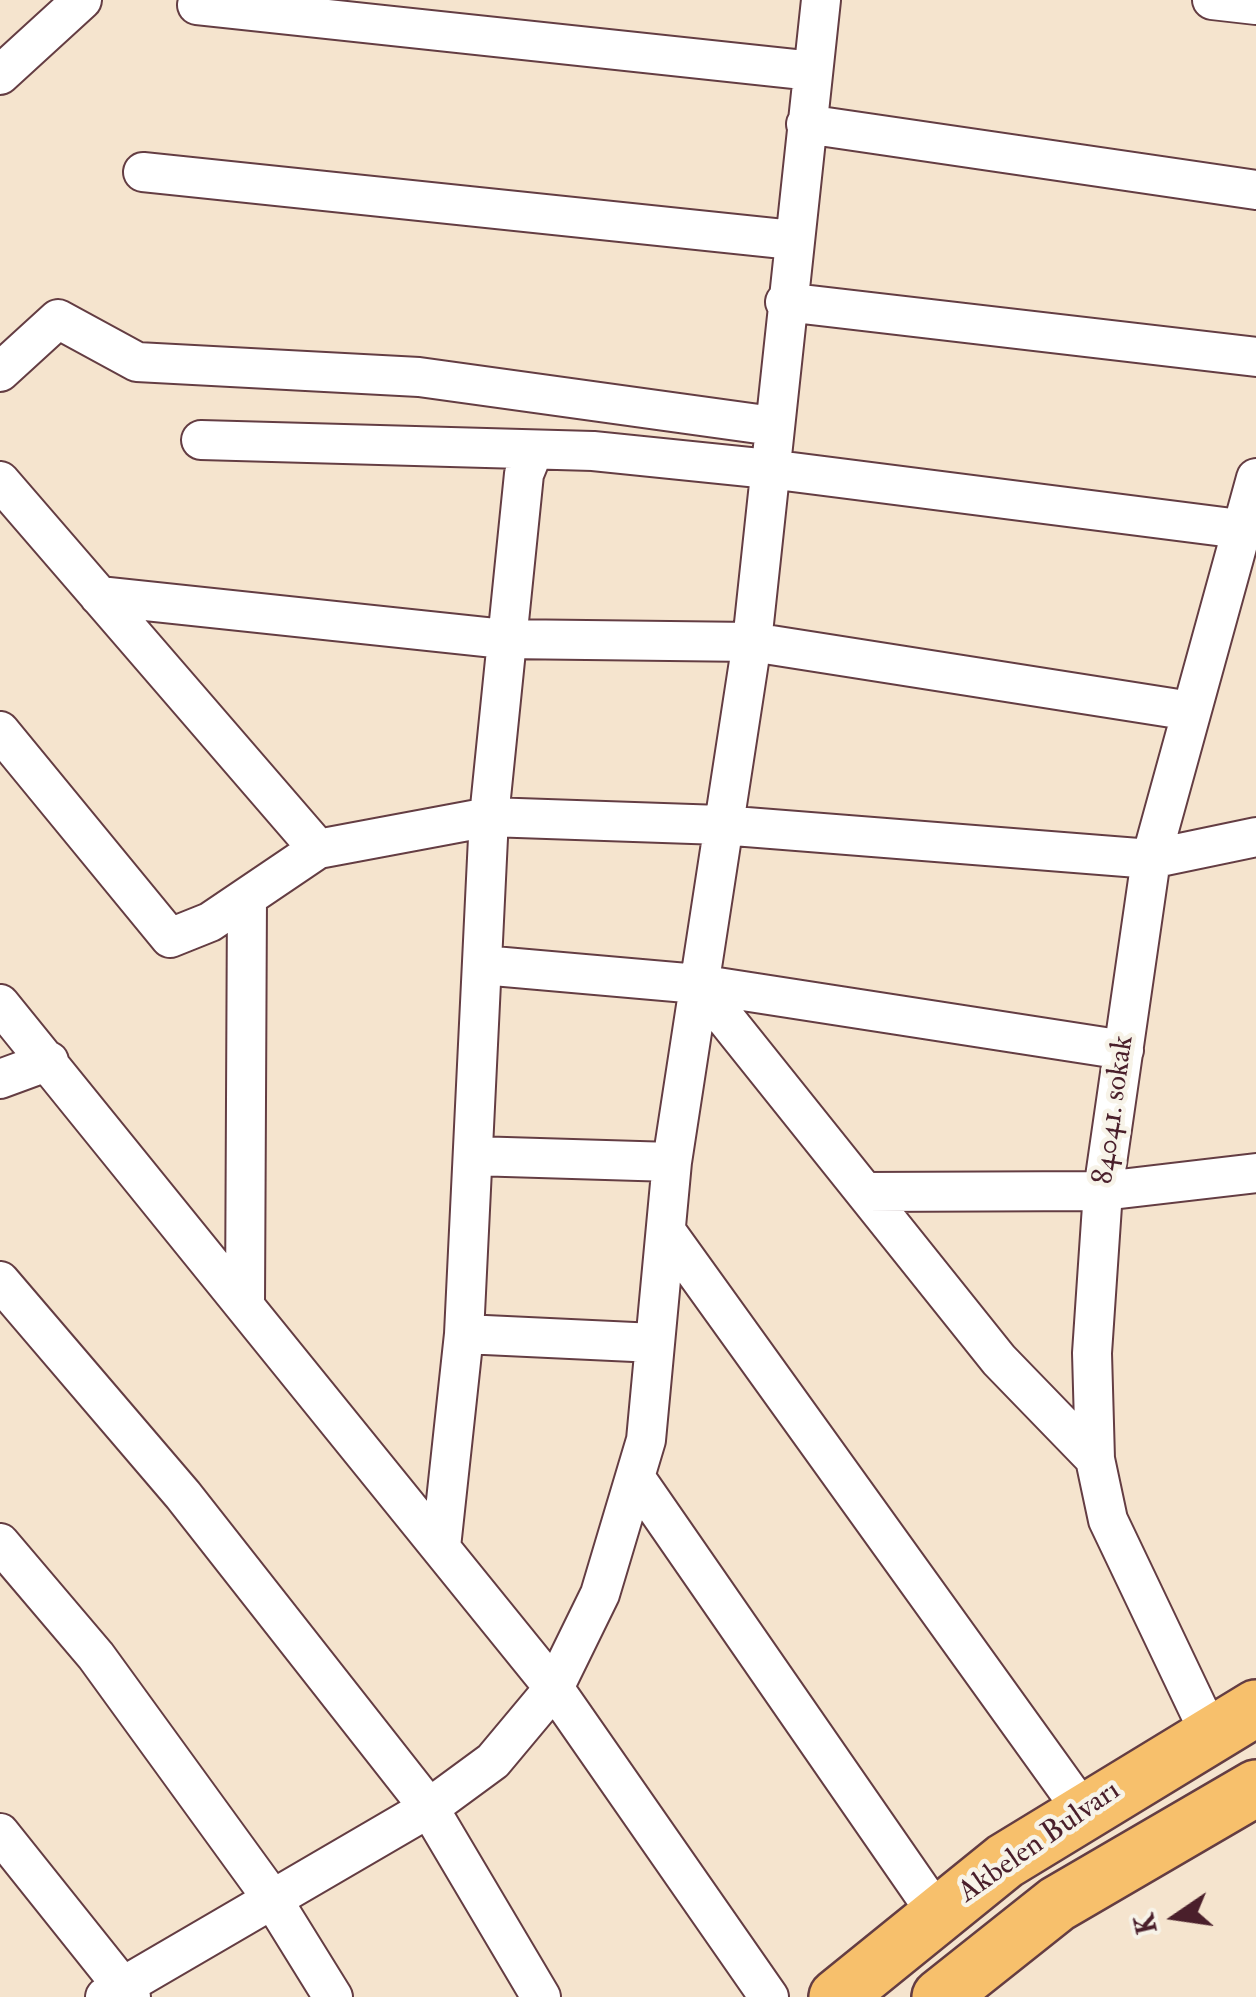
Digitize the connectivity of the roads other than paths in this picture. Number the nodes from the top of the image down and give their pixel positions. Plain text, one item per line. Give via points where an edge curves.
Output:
1 (82, 0) edge
2 (821, 0) edge
3 (1212, 0) edge
4 (197, 5) dead end
5 (1256, 6) edge
6 (812, 72) junction
7 (0, 74) edge
8 (806, 124) junction
9 (143, 172) dead end
10 (1256, 190) edge
11 (793, 240) junction
12 (785, 302) junction
13 (1256, 357) edge
14 (0, 372) edge
15 (773, 426) junction
16 (201, 440) dead end
17 (533, 452) junction
18 (769, 469) junction
19 (1256, 478) edge
20 (0, 482) edge
21 (1240, 530) junction
22 (99, 596) junction
23 (504, 639) junction
24 (752, 642) junction
25 (1190, 711) junction
26 (0, 731) edge
27 (489, 817) junction
28 (721, 825) junction
29 (1256, 837) edge
30 (318, 849) junction
31 (1151, 859) junction
32 (247, 897) junction
33 (482, 966) junction
34 (698, 984) junction
35 (0, 1004) edge
36 (1124, 1050) junction
37 (49, 1061) junction
38 (0, 1079) edge
39 (473, 1156) junction
40 (672, 1162) junction
41 (1256, 1174) edge
42 (1104, 1191) junction
43 (864, 1192) junction
44 (666, 1231) junction
45 (0, 1281) edge
46 (245, 1304) junction
47 (464, 1334) junction
48 (655, 1343) junction
49 (1095, 1459) junction
50 (635, 1477) junction
51 (0, 1543) edge
52 (441, 1548) junction
53 (554, 1688) junction
54 (1256, 1708) edge
55 (1210, 1734) junction
56 (1256, 1788) edge
57 (429, 1808) junction
58 (1083, 1812) junction
59 (0, 1833) edge
60 (271, 1898) junction
61 (938, 1915) junction
62 (120, 1993) edge
63 (333, 1997) edge
64 (541, 1997) edge
65 (768, 1997) edge
66 (836, 1997) edge
67 (940, 1997) edge

1 - 7 street
2 - 6 street
3 - 5 street
4 - 6 street
6 - 8 street
8 - 10 street
8 - 11 street
9 - 11 street
11 - 12 street
12 - 13 street
12 - 15 street
14 - 15 street via 58,319 137,362 419,377
15 - 18 street
16 - 17 street
17 - 18 street via 593,451
17 - 23 street via 524,474
18 - 21 street
18 - 24 street
19 - 21 street, 84041. sokak
20 - 22 street
21 - 25 street, 84041. sokak
22 - 23 street
22 - 30 street
23 - 24 street
23 - 27 street
24 - 25 street
24 - 28 street
25 - 31 street, 84041. sokak
26 - 32 street via 170,938
27 - 28 street
27 - 30 street
27 - 33 street
28 - 31 street
28 - 34 street
29 - 31 street
30 - 32 street
31 - 36 street, 84041. sokak
32 - 46 street
33 - 34 street
33 - 39 street
34 - 36 street
34 - 40 street
34 - 43 street
35 - 37 street
36 - 42 street, 84041. sokak
37 - 38 street
37 - 46 street
39 - 40 street
39 - 47 street
40 - 44 street
41 - 42 street
42 - 43 street
42 - 49 street, 84041. sokak via 1092,1354
43 - 49 street via 999,1360
44 - 48 street
44 - 58 street
45 - 57 street via 183,1495
46 - 52 street
47 - 48 street
47 - 52 street
48 - 50 street via 646,1440
49 - 55 street, 84041. sokak via 1108,1520
50 - 53 street via 600,1594
50 - 61 street
51 - 60 street via 96,1656
52 - 53 street
53 - 57 street via 493,1762
53 - 65 street
54 - 55 main road, Akbelen Bulvarı
55 - 58 main road, Akbelen Bulvarı
56 - 67 main road, Akbelen Bulvarı via 1057,1904
57 - 60 street
57 - 64 street
58 - 61 main road, Akbelen Bulvarı via 1005,1861
59 - 62 street
60 - 62 street
60 - 63 street
61 - 66 main road, Akbelen Bulvarı

